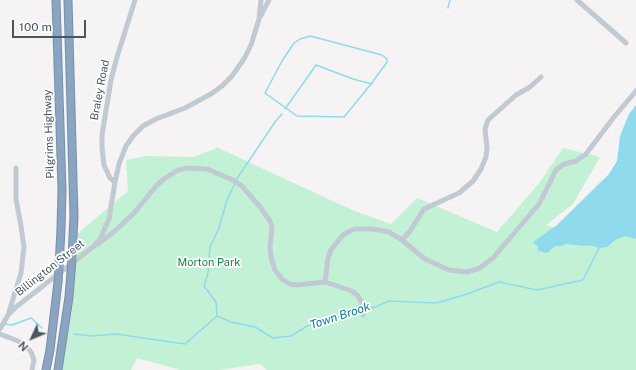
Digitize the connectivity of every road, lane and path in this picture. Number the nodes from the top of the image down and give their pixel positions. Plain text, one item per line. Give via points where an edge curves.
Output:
1 (56, 0) edge
2 (68, 0) edge
3 (135, 0) edge
4 (261, 0) edge
5 (269, 0) edge
6 (577, 0) edge
7 (259, 18) junction
8 (626, 43) dead end
9 (541, 77) dead end
10 (636, 91) edge
11 (16, 168) dead end
12 (115, 182) junction
13 (402, 240) junction
14 (94, 246) junction
15 (325, 282) junction
16 (363, 315) dead end
17 (6, 317) junction
18 (0, 329) edge
19 (0, 334) edge
20 (32, 370) edge
21 (46, 370) edge
22 (58, 370) edge

1 - 21 highway, Pilgrims Highway, bridge via 62,229 58,282
2 - 22 highway, Pilgrims Highway, bridge via 74,209 69,297
3 - 12 street, Braley Road via 117,57 102,135 104,165 110,178
4 - 7 street, Billington Street
5 - 7 street
6 - 8 street
7 - 12 street, Billington Street via 248,52 228,82 206,98 156,119 138,131 126,146
9 - 13 street via 488,120 485,129 486,157 473,181 459,193 424,209
10 - 13 street via 586,154 556,170 539,204 493,258 480,268 467,272 449,270 425,259
11 - 17 street via 16,199 24,247 20,273
12 - 14 street, Billington Street via 109,219
13 - 15 street via 378,230 349,231 331,250
14 - 15 street via 116,231 164,178 178,170 200,168 221,174 239,184 270,221 270,252 278,276 297,286
14 - 17 street, Billington Street via 26,298
15 - 16 street via 352,291 359,298
17 - 18 street, Billington Street
19 - 20 street via 27,347 34,360

